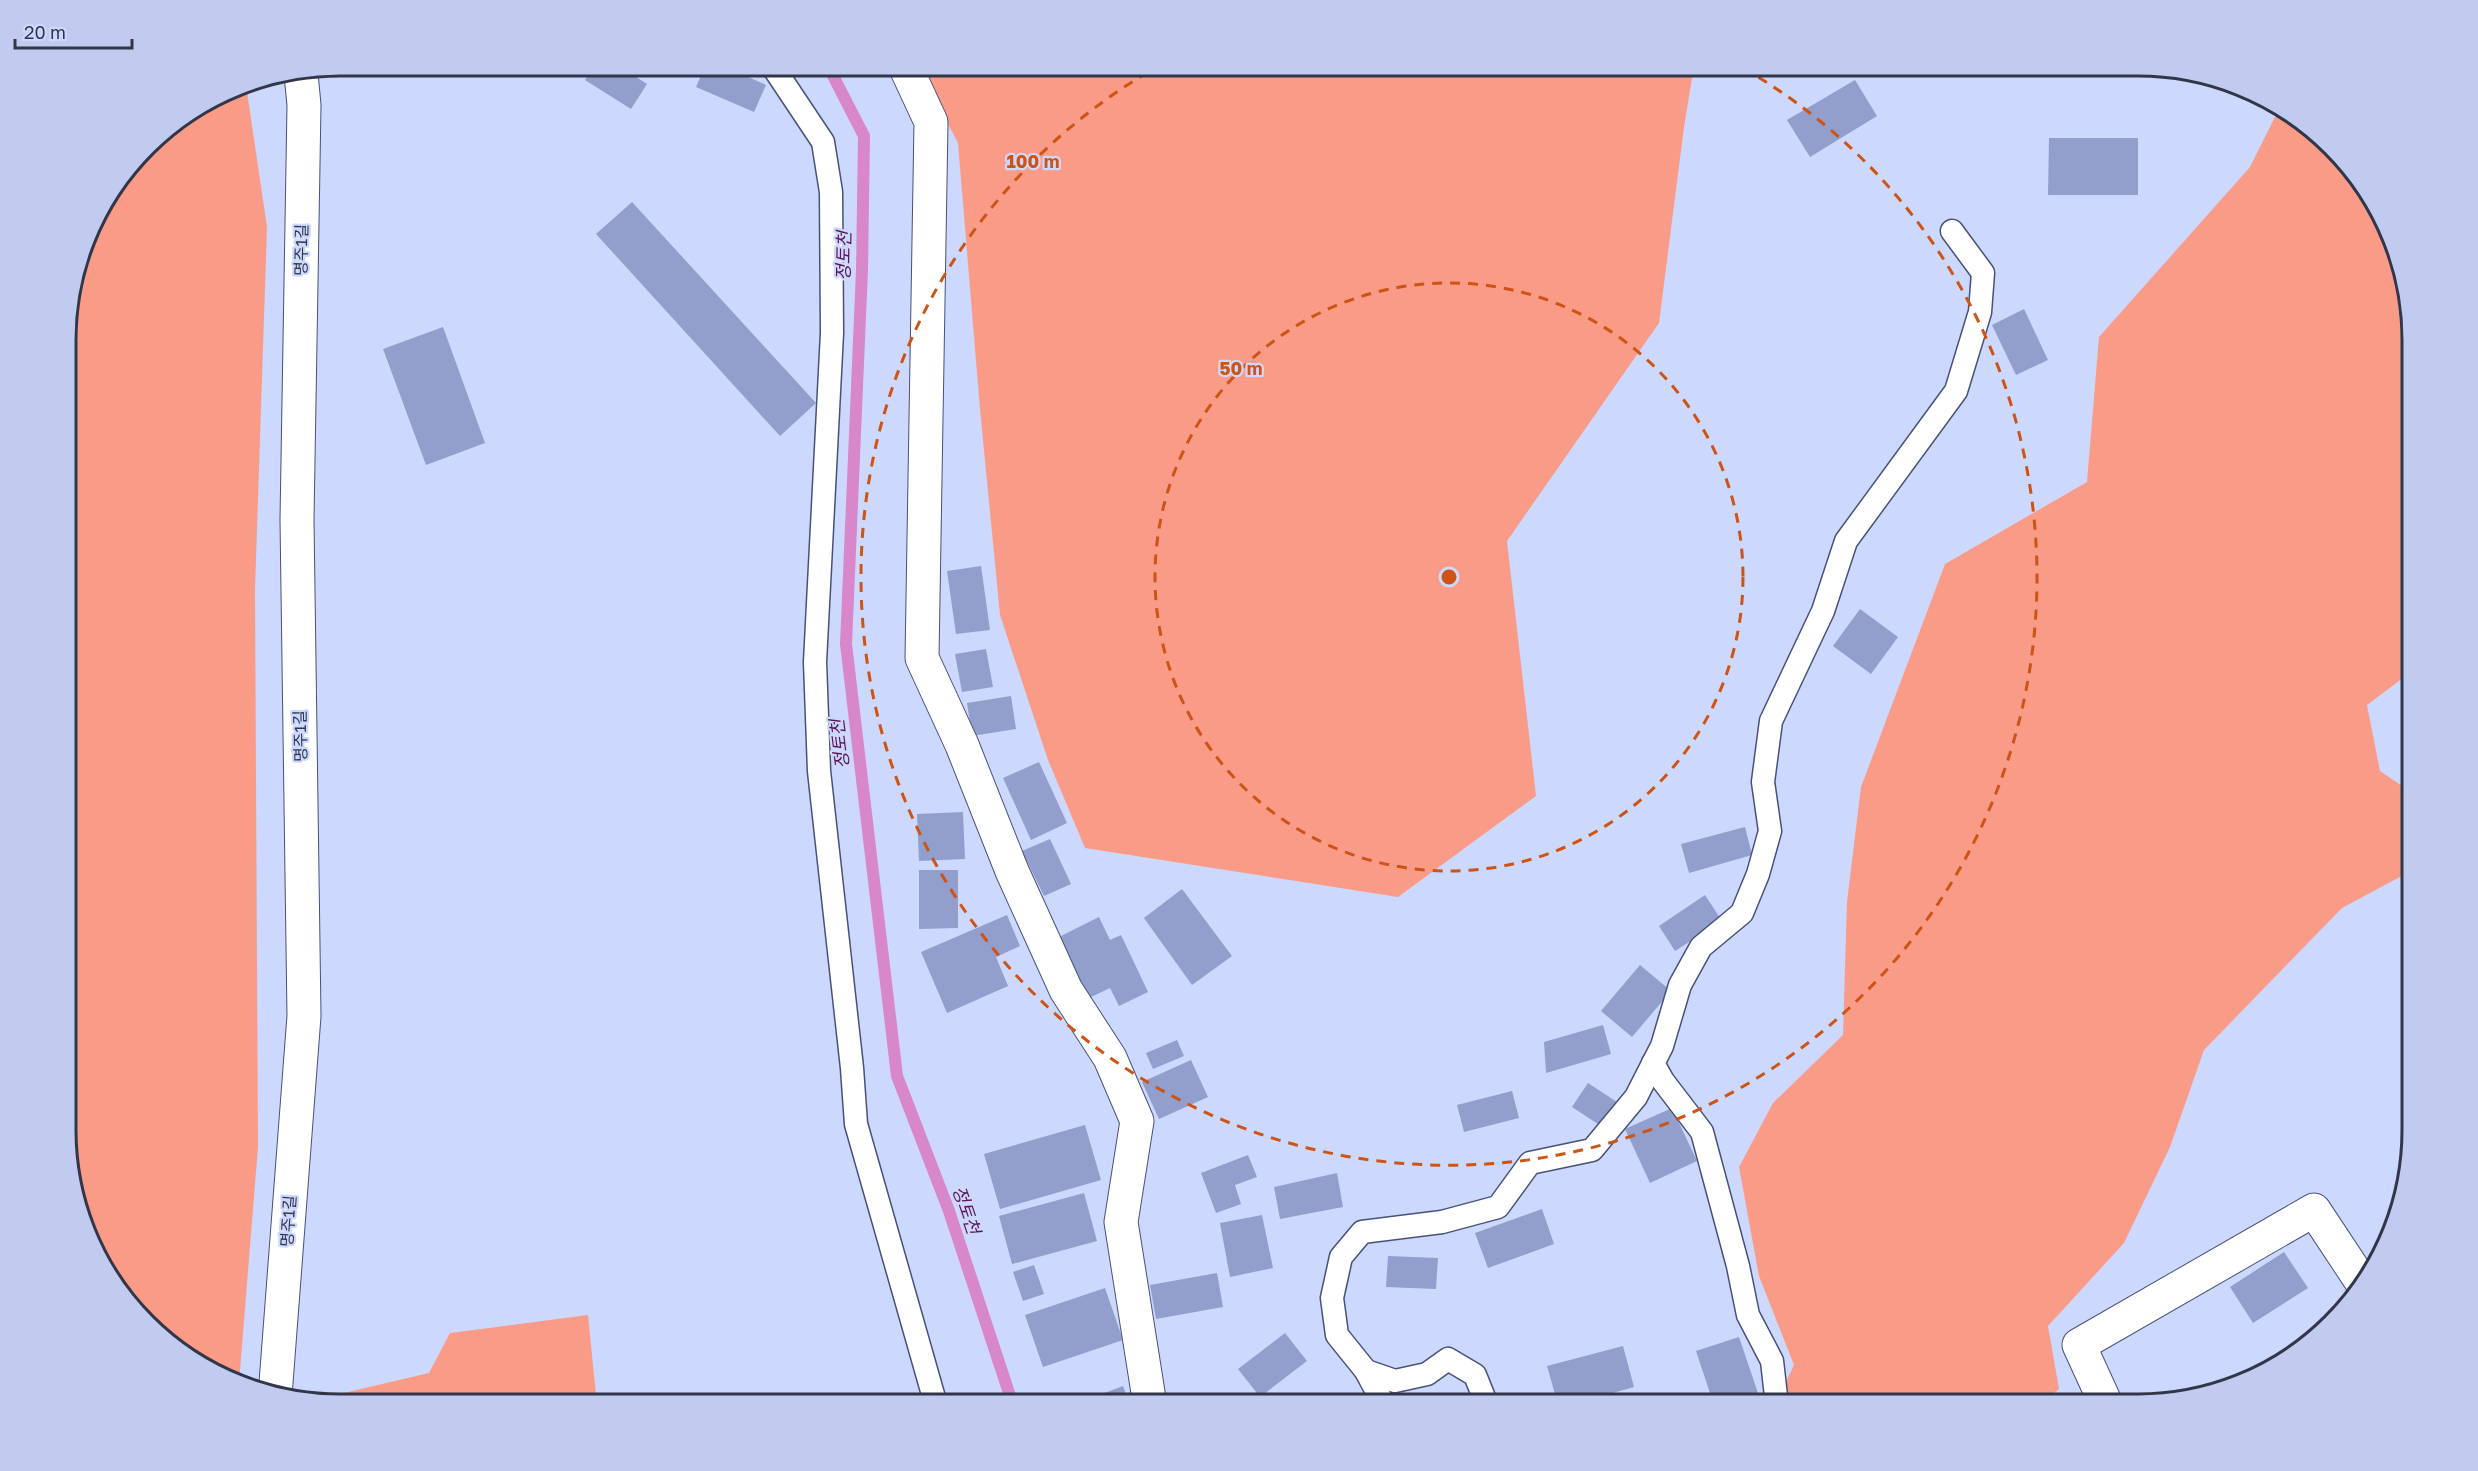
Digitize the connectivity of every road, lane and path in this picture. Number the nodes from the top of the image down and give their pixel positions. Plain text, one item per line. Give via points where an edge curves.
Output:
1 (779, 76) edge
2 (910, 76) edge
3 (302, 80) edge
4 (1952, 231) dead end
5 (1653, 1064) junction
6 (2358, 1276) edge
7 (1366, 1371) junction
8 (276, 1387) edge
9 (933, 1394) edge
10 (1148, 1394) edge
11 (1378, 1394) edge
12 (1483, 1394) edge
13 (1776, 1394) edge
14 (2101, 1394) edge

1 - 9 lane via 823,142 831,192 832,333 815,662 819,771 856,1124
2 - 10 street via 931,122 922,658 1066,990 1110,1058 1137,1120 1121,1222
3 - 8 street, 명주1길 via 297,520 304,1016
4 - 5 lane via 1983,273 1980,312 1956,391 1846,541 1823,611 1771,721 1762,782 1770,831 1758,874 1742,913 1701,947 1680,985
5 - 7 lane via 1636,1097 1592,1150 1530,1163 1498,1207 1442,1222 1362,1232 1341,1257 1332,1298 1337,1335
5 - 13 lane via 1702,1132 1748,1315 1772,1361
6 - 14 street via 2314,1210 2079,1345
7 - 11 lane
7 - 12 lane via 1395,1381 1427,1374 1448,1359 1476,1375

